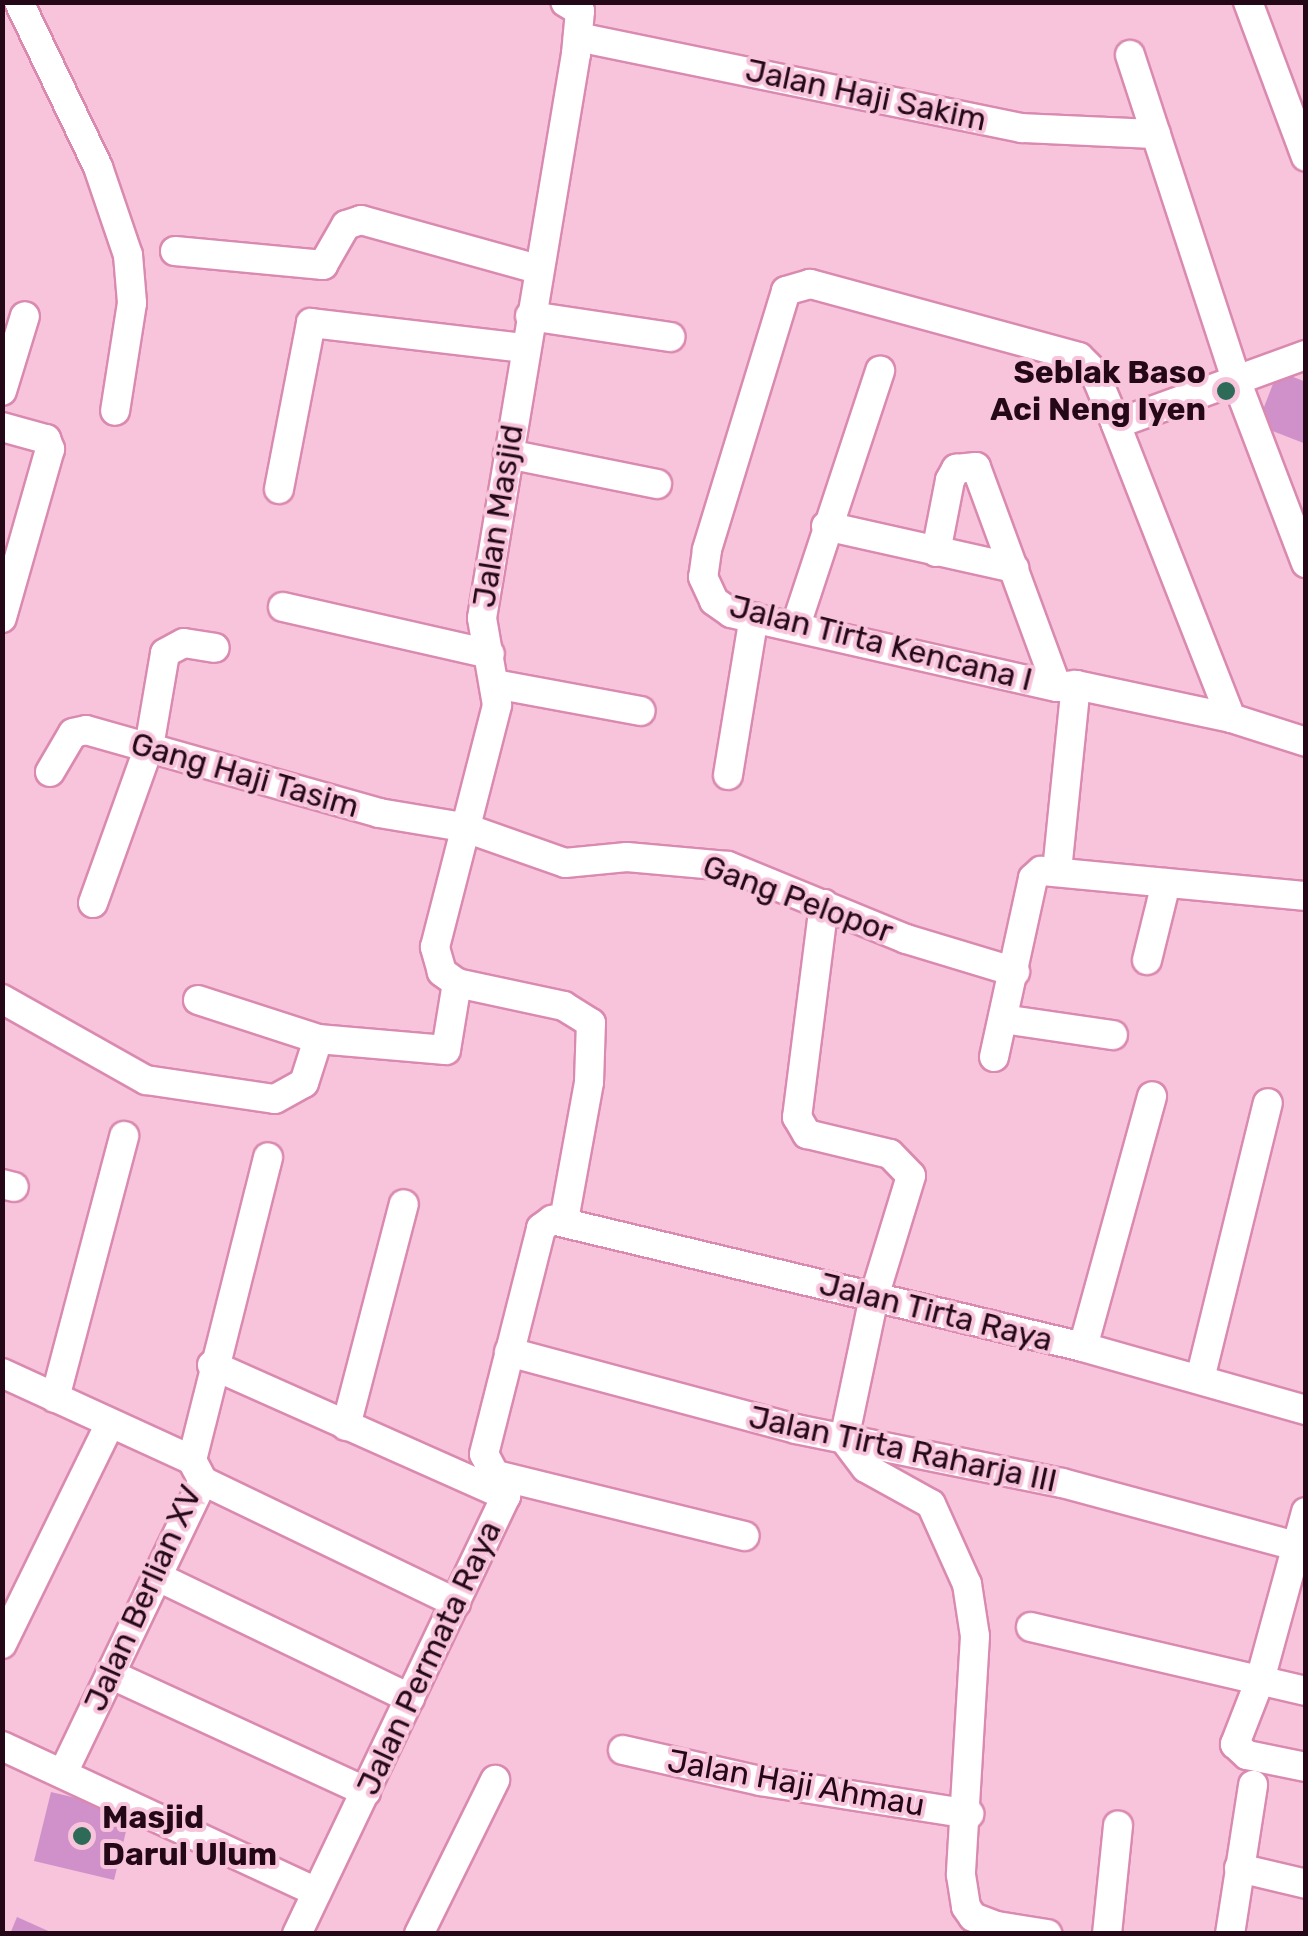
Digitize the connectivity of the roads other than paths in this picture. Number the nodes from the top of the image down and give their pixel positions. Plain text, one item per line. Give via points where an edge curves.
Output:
1 (19, 2) edge
2 (1248, 2) edge
3 (576, 13) edge
4 (1130, 55) dead end
5 (1156, 134) junction
6 (1306, 158) edge
7 (175, 251) dead end
8 (538, 269) junction
9 (25, 316) dead end
10 (530, 316) junction
11 (670, 337) dead end
12 (524, 348) junction
13 (1306, 354) edge
14 (880, 371) dead end
15 (1236, 380) junction
16 (2, 391) edge
17 (115, 411) dead end
18 (1116, 424) junction
19 (2, 427) edge
20 (508, 454) junction
21 (657, 484) dead end
22 (279, 489) dead end
23 (826, 526) junction
24 (1299, 526) edge
25 (936, 552) junction
26 (11, 563) edge
27 (1306, 563) edge
28 (1014, 568) junction
29 (283, 607) dead end
30 (2, 618) edge
31 (754, 618) junction
32 (796, 625) junction
33 (215, 648) dead end
34 (490, 654) junction
35 (495, 684) junction
36 (1066, 686) junction
37 (640, 711) dead end
38 (1231, 718) junction
39 (1306, 742) edge
40 (150, 747) junction
41 (50, 772) dead end
42 (728, 775) dead end
43 (463, 827) junction
44 (1057, 871) junction
45 (1166, 883) junction
46 (1304, 896) edge
47 (93, 904) dead end
48 (824, 904) junction
49 (1147, 960) dead end
50 (1014, 972) junction
51 (457, 983) junction
52 (2, 999) edge
53 (198, 1000) dead end
54 (1003, 1019) junction
55 (1113, 1035) dead end
56 (318, 1040) junction
57 (994, 1058) dead end
58 (1152, 1096) dead end
59 (1268, 1104) dead end
60 (124, 1136) dead end
61 (268, 1156) dead end
62 (404, 1204) dead end
63 (564, 1220) junction
64 (874, 1298) junction
65 (1083, 1347) junction
66 (509, 1352) junction
67 (212, 1365) junction
68 (1200, 1379) junction
69 (5, 1382) edge
70 (56, 1398) junction
71 (1306, 1410) edge
72 (110, 1424) junction
73 (346, 1426) junction
74 (844, 1439) junction
75 (198, 1470) junction
76 (499, 1485) junction
77 (1306, 1512) edge
78 (745, 1536) dead end
79 (1301, 1548) edge
80 (156, 1576) junction
81 (456, 1603) junction
82 (1031, 1627) dead end
83 (2, 1644) edge
84 (110, 1674) junction
85 (1260, 1680) junction
86 (1306, 1692) edge
87 (410, 1698) junction
88 (2, 1746) edge
89 (624, 1750) dead end
90 (1306, 1767) edge
91 (64, 1771) junction
92 (495, 1780) dead end
93 (1252, 1785) dead end
94 (366, 1792) junction
95 (969, 1814) junction
96 (1118, 1826) dead end
97 (1240, 1868) junction
98 (1306, 1884) edge
99 (317, 1892) junction
100 (297, 1934) edge
101 (419, 1934) edge
102 (1047, 1934) edge
103 (1108, 1934) edge
104 (1230, 1934) edge

1 - 17 street via 98,167 128,256 132,303
2 - 6 street
3 - 5 street, Jalan Haji Sakim via 1022,128
3 - 8 street, Jalan Masjid
4 - 5 street
5 - 15 street
7 - 8 street via 323,265 346,225 360,220
8 - 10 street, Jalan Masjid
9 - 16 street
10 - 11 street
10 - 12 street, Jalan Masjid
12 - 20 street, Jalan Masjid
12 - 22 street via 312,322
13 - 15 street
14 - 23 street
15 - 18 street
15 - 24 street
18 - 31 street, Jalan Tirta Kencana I via 1094,372 1079,357 810,284 786,292 704,562 714,601
18 - 38 street
19 - 26 street via 46,439 50,448
20 - 21 street
20 - 34 street, Jalan Masjid via 482,618
23 - 25 street
23 - 32 street
24 - 27 street
25 - 28 street
25 - 28 street via 950,480 966,464 976,466
26 - 30 street
28 - 36 street
29 - 34 street
31 - 32 street, Jalan Tirta Kencana I
31 - 42 street
32 - 36 street, Jalan Tirta Kencana I
33 - 40 street via 184,643 165,653
34 - 35 street, Jalan Masjid
35 - 37 street
35 - 43 street, Jalan Masjid via 496,705
36 - 38 street, Jalan Tirta Kencana I
36 - 44 street
38 - 39 street, Jalan Tirta Kencana I
40 - 41 street, Gang Haji Tasim via 80,730
40 - 43 street, Gang Haji Tasim via 378,813
40 - 47 street
43 - 48 street, Gang Pelopor via 565,863 627,856 728,866
43 - 51 street, Jalan Masjid via 435,947 442,972
44 - 45 street
44 - 50 street via 1034,878
45 - 46 street
45 - 49 street
48 - 50 street, Gang Pelopor
48 - 64 street via 797,1117 808,1134 890,1154 910,1176
50 - 54 street
51 - 56 street via 449,1044 439,1054
51 - 63 street via 564,1006 592,1023 589,1082
52 - 56 street via 146,1080 275,1099 304,1083
53 - 56 street
54 - 55 street
54 - 57 street
58 - 65 street
59 - 68 street
60 - 70 street
61 - 67 street, Jalan Berlian XV
62 - 73 street
63 - 64 street, Jalan Tirta Raya
63 - 66 street, Jalan Permata Raya via 541,1228
64 - 65 street, Jalan Tirta Raya
64 - 74 street
65 - 68 street, Jalan Tirta Raya
66 - 74 street, Jalan Tirta Raharja III
66 - 76 street, Jalan Permata Raya via 484,1454
67 - 73 street
67 - 75 street, Jalan Berlian XV
68 - 71 street, Jalan Tirta Raya
69 - 70 street
70 - 72 street
72 - 75 street
72 - 83 street
73 - 76 street
74 - 79 street, Jalan Tirta Raharja III via 1062,1483
74 - 95 street via 866,1468 931,1504 967,1584 975,1636
75 - 80 street, Jalan Berlian XV
75 - 81 street
76 - 78 street
76 - 81 street, Jalan Permata Raya
77 - 79 street
79 - 85 street
80 - 84 street, Jalan Berlian XV
80 - 87 street
81 - 87 street, Jalan Permata Raya
82 - 85 street
84 - 91 street, Jalan Berlian XV
84 - 94 street
85 - 86 street
85 - 90 street via 1234,1744 1238,1752
87 - 94 street, Jalan Permata Raya
88 - 91 street
89 - 95 street, Jalan Haji Ahmau via 761,1781
91 - 99 street
92 - 101 street
93 - 97 street
94 - 99 street, Jalan Permata Raya
95 - 102 street via 961,1875 966,1907 973,1917 998,1926
96 - 103 street
97 - 98 street
97 - 104 street
99 - 100 street, Jalan Permata Raya

